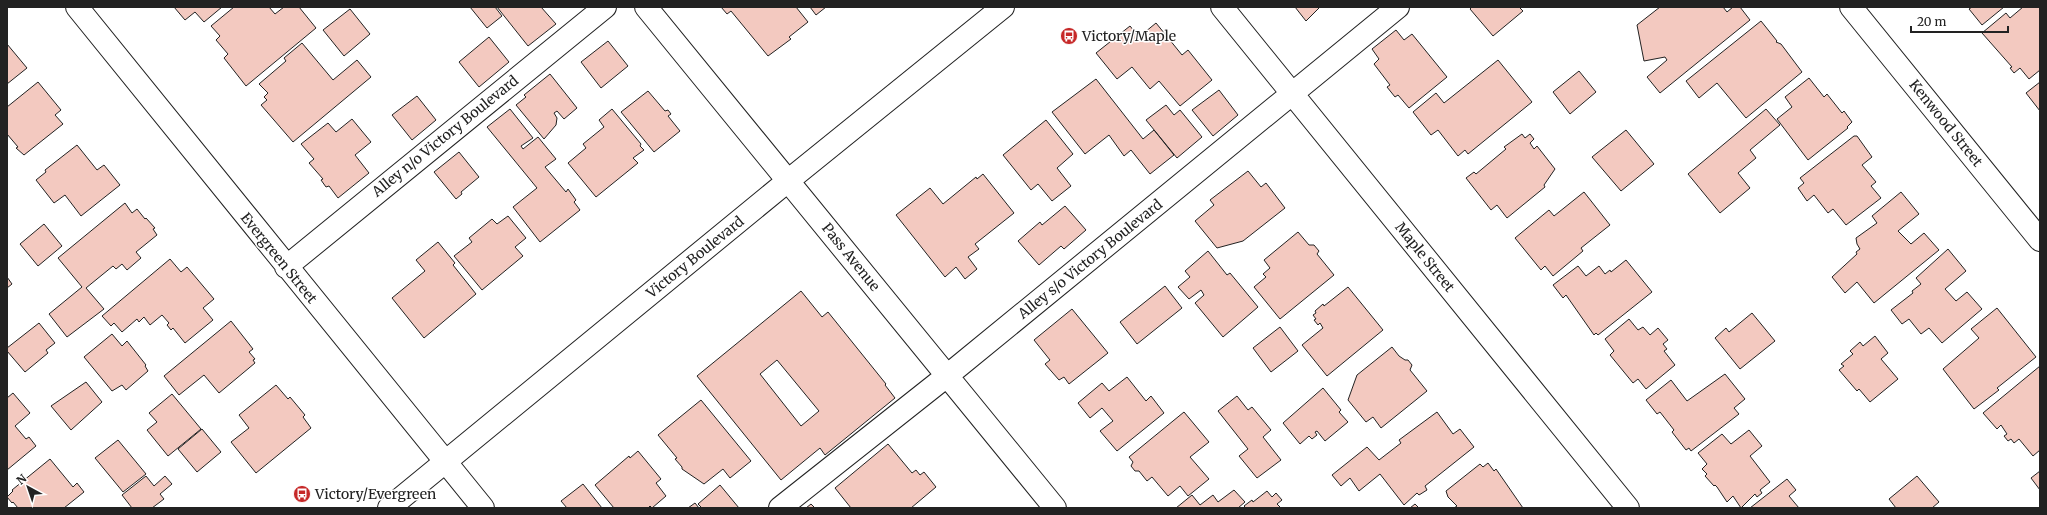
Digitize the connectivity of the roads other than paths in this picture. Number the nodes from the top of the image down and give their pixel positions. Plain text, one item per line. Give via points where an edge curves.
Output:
1 (77, 7) edge
2 (605, 7) edge
3 (646, 7) edge
4 (1002, 7) edge
5 (1222, 7) edge
6 (1398, 7) edge
7 (1851, 7) edge
8 (1292, 93) junction
9 (789, 180) junction
10 (2040, 240) edge
11 (286, 267) junction
12 (948, 375) junction
13 (446, 461) junction
14 (389, 508) edge
15 (483, 508) edge
16 (780, 508) edge
17 (1055, 508) edge
18 (1628, 508) edge

1 - 11 street, Evergreen Street
2 - 11 street, Alley n/o Victory Boulevard
3 - 9 street, Pass Avenue
4 - 9 street, Victory Boulevard
5 - 8 street, Maple Street
6 - 8 street, Alley s/o Victory Boulevard
7 - 10 street, Kenwood Street
8 - 12 street, Alley s/o Victory Boulevard
8 - 18 street, Maple Street
9 - 12 street, Pass Avenue
9 - 13 street, Victory Boulevard
11 - 13 street, Evergreen Street
12 - 16 street, Alley s/o Victory Boulevard
12 - 17 street, Pass Avenue
13 - 14 street, Victory Boulevard
13 - 15 street, Evergreen Street

